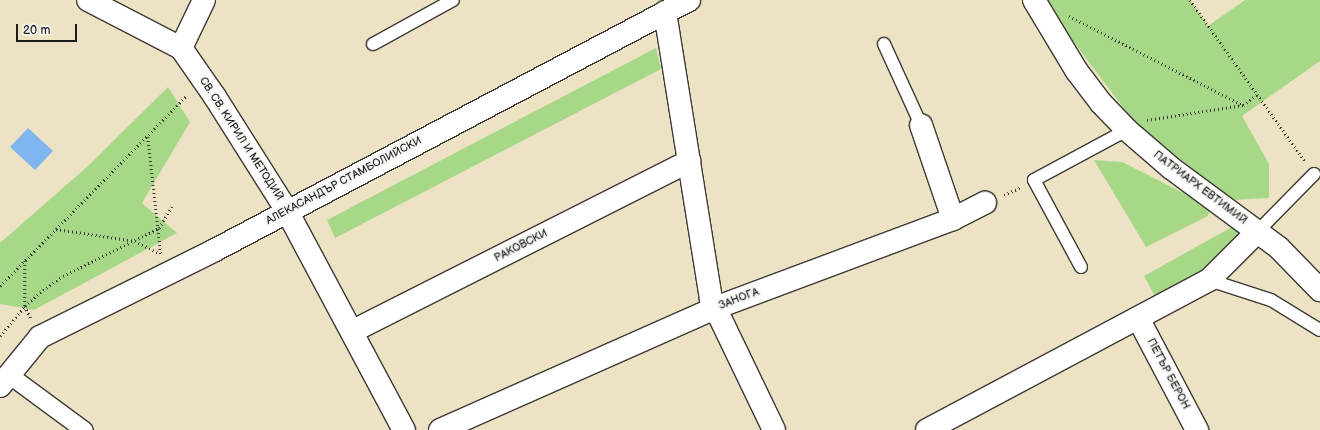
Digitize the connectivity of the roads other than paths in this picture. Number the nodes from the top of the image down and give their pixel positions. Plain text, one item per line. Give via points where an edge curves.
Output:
1 (88, 0) edge
2 (204, 0) edge
3 (453, 0) edge
4 (688, 0) edge
5 (1034, 0) edge
6 (665, 12) junction
7 (373, 44) dead end
8 (884, 44) dead end
9 (181, 48) junction
10 (1134, 125) junction
11 (920, 126) joint
12 (690, 161) junction
13 (1314, 174) road end
14 (985, 203) road end
15 (287, 211) junction
16 (953, 219) junction
17 (1258, 231) junction
18 (1081, 268) dead end
19 (1209, 280) junction
20 (1320, 290) edge
21 (715, 308) junction
22 (1138, 318) junction
23 (1320, 330) edge
24 (353, 332) junction
25 (4, 380) edge
26 (84, 430) edge
27 (404, 430) edge
28 (440, 430) edge
29 (774, 430) edge
30 (927, 430) edge
31 (1197, 430) edge

1 - 9 street, СВ. СВ. КИРИЛ И МЕТОДИЙ
2 - 9 street
3 - 7 lane
4 - 6 street, АЛЕКАСАНДЪР СТАМБОЛИЙСКИ
5 - 10 street, ПАТРИАРХ ЕВТИМИЙ via 1076,70 1101,103
6 - 12 street
6 - 15 street, АЛЕКАСАНДЪР СТАМБОЛИЙСКИ
8 - 11 lane
9 - 15 street, СВ. СВ. КИРИЛ И МЕТОДИЙ
10 - 17 street, ПАТРИАРХ ЕВТИМИЙ via 1171,168
10 - 18 lane via 1034,180
11 - 16 street
12 - 21 street via 711,299
12 - 24 street, РАКОВСКИ
13 - 17 lane
14 - 16 street, ЗАНОГА
15 - 24 street, СВ. СВ. КИРИЛ И МЕТОДИЙ
15 - 25 street, АЛЕКАСАНДЪР СТАМБОЛИЙСКИ via 178,269 40,337
16 - 21 street, ЗАНОГА
17 - 19 street
17 - 20 street, ПАТРИАРХ ЕВТИМИЙ via 1279,248
19 - 22 street
19 - 23 lane via 1271,300
21 - 28 street, ЗАНОГА
21 - 29 street
22 - 30 street
22 - 31 street, ПЕТЪР БЕРОН
24 - 27 street, СВ. СВ. КИРИЛ И МЕТОДИЙ
25 - 26 street

